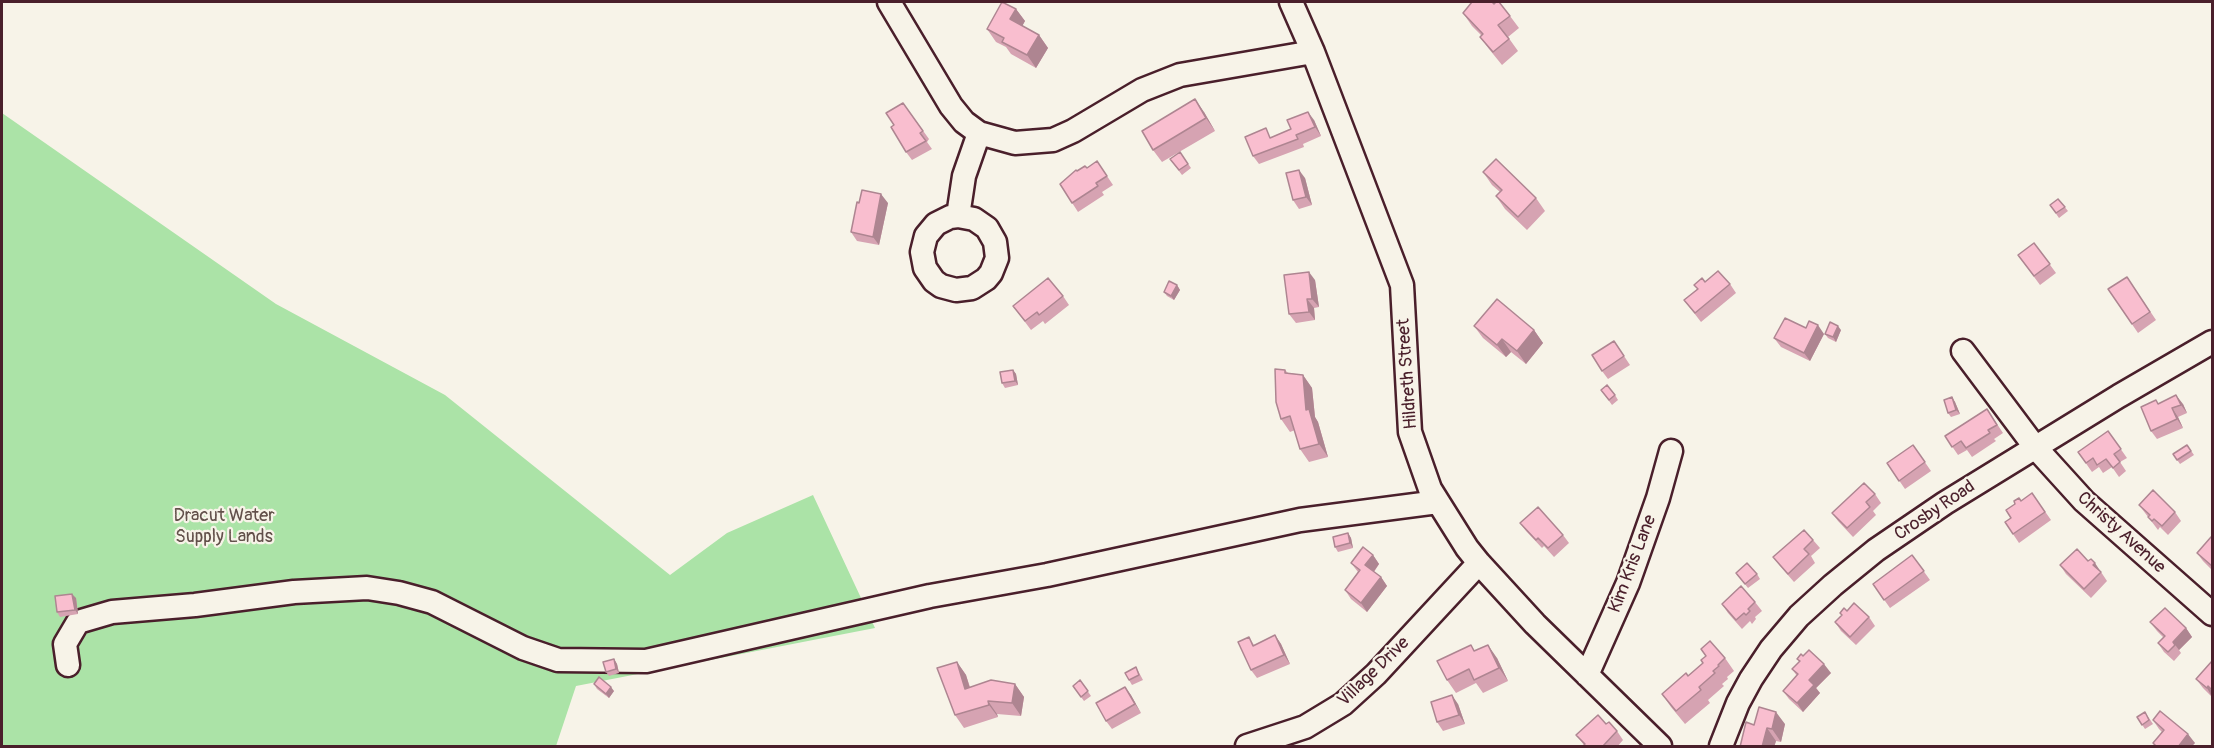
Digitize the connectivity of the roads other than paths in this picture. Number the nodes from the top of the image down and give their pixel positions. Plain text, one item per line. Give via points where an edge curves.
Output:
1 (889, 2) edge
2 (1291, 2) edge
3 (1313, 52) junction
4 (979, 133) junction
5 (958, 216) dead end
6 (1963, 351) dead end
7 (2208, 352) edge
8 (2035, 447) junction
9 (1671, 451) dead end
10 (1438, 502) junction
11 (1479, 563) junction
12 (2212, 614) edge
13 (68, 665) dead end
14 (1587, 675) junction
15 (1247, 747) edge
16 (1660, 747) edge
17 (1721, 747) edge

1 - 4 street via 951,106
2 - 3 street, Hildreth Street
3 - 4 street via 1180,75 1142,90 1053,140 1015,143
3 - 10 street, Hildreth Street via 1402,285 1410,432
4 - 5 street via 964,176
6 - 8 street, Christy Avenue
7 - 8 street, Crosby Road
8 - 12 street, Christy Avenue via 2084,501
8 - 17 street, Crosby Road via 1876,550 1799,616 1751,679
9 - 14 street, Kim Kris Lane via 1628,583
10 - 11 street, Hildreth Street
10 - 13 street via 1300,520 930,596 646,661 558,660 523,648 432,603 367,588 112,612 78,622 65,644
11 - 14 street, Hildreth Street
11 - 15 street, Village Drive via 1343,704 1305,727
14 - 16 street, Hildreth Street

